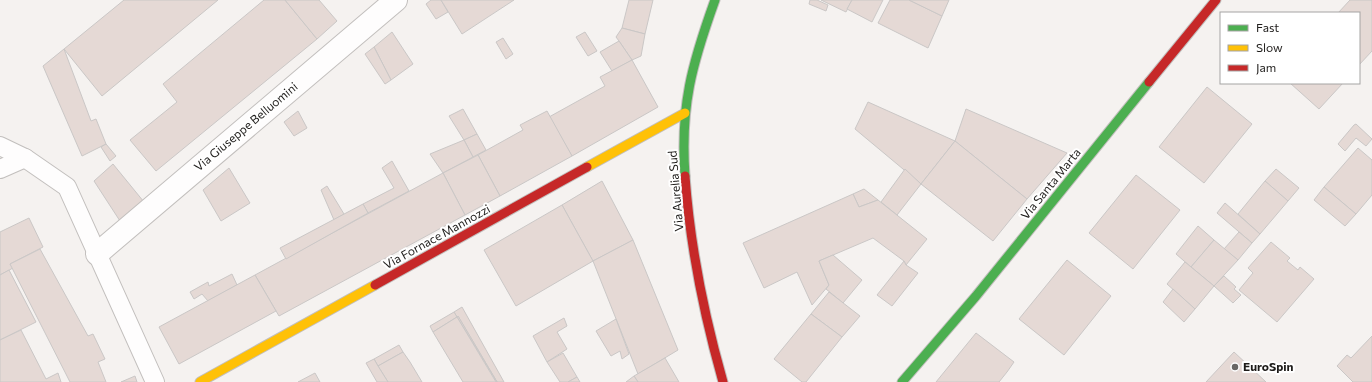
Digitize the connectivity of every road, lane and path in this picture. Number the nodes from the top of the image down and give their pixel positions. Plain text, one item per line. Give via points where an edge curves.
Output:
1 (396, 0) edge
2 (715, 0) edge
3 (1216, 0) edge
4 (685, 112) junction
5 (0, 146) edge
6 (25, 158) junction
7 (0, 169) edge
8 (97, 254) junction
9 (155, 382) edge
10 (200, 382) edge
11 (723, 382) edge
12 (902, 382) edge

1 - 8 street, Via Giuseppe Belluomini
2 - 4 street, Via Aurelia Sud via 697,50
3 - 12 street, Via Santa Marta via 976,296
4 - 10 street, Via Fornace Mannozzi
4 - 11 street, Via Aurelia Sud via 685,161 692,236 707,322
5 - 6 lane
6 - 7 lane
6 - 8 lane via 67,187
8 - 9 lane

